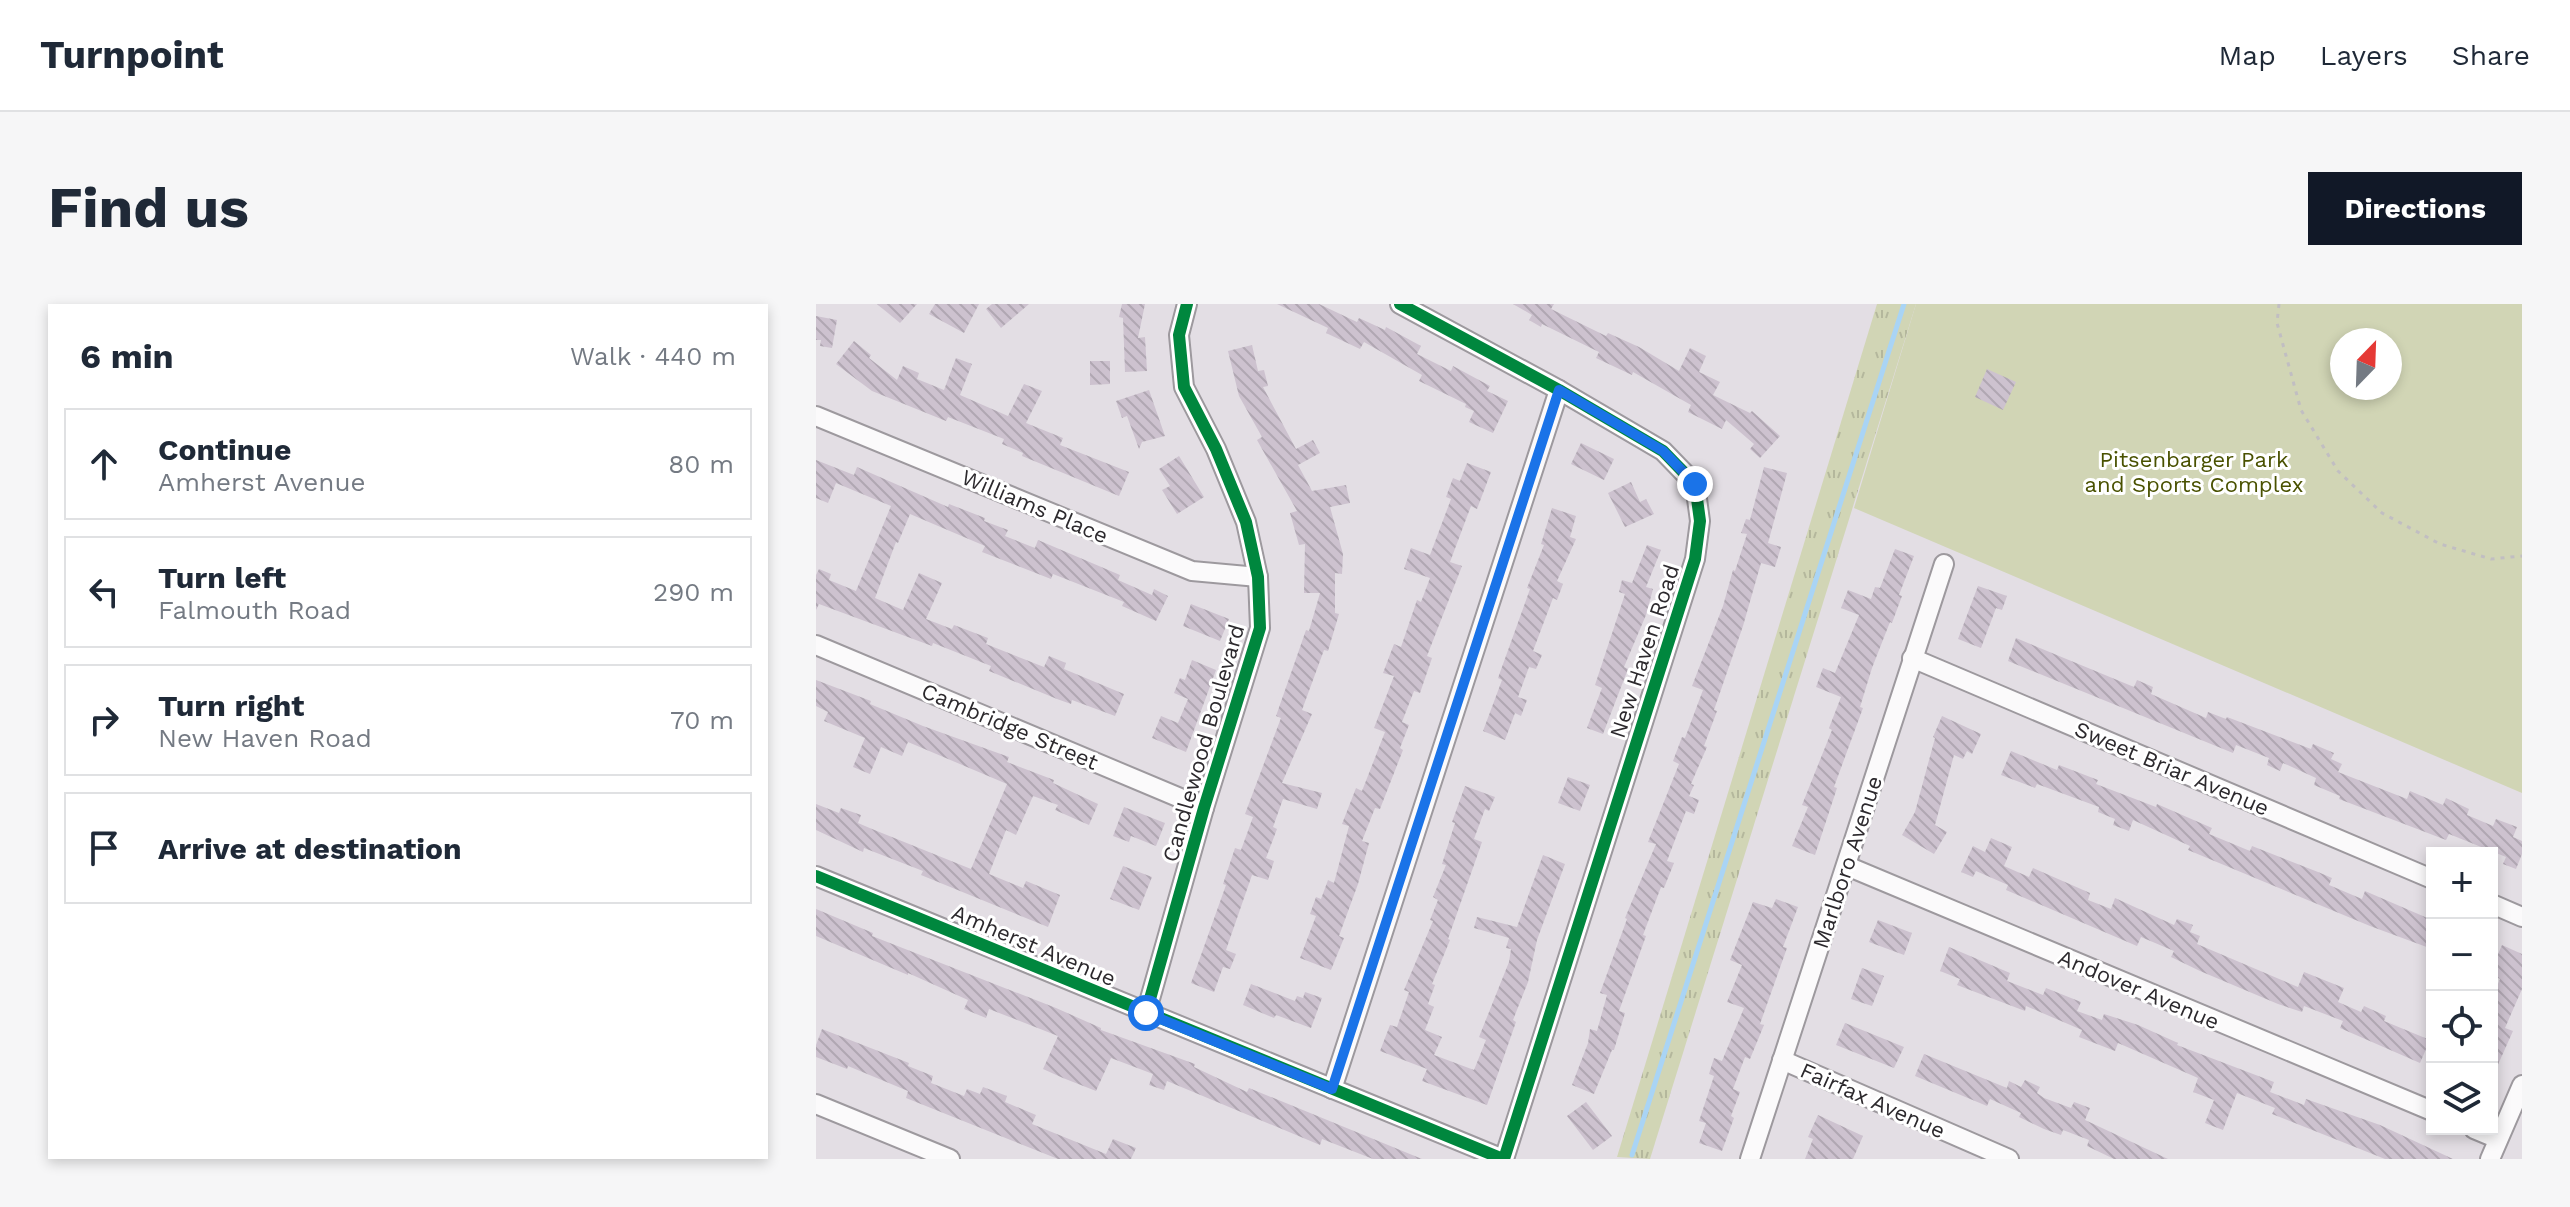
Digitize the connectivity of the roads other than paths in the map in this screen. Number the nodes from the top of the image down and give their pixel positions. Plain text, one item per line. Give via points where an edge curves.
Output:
1 (1187, 304) edge
2 (1400, 304) edge
3 (1559, 390) junction
4 (816, 416) edge
5 (1944, 564) dead end
6 (1258, 577) junction
7 (816, 645) edge
8 (1912, 658) junction
9 (1204, 808) junction
10 (1847, 866) junction
11 (816, 876) edge
12 (2426, 876) edge
13 (2498, 907) edge
14 (2522, 917) edge
15 (1146, 1013) junction
16 (1782, 1060) junction
17 (2522, 1085) edge
18 (1332, 1089) junction
19 (816, 1104) edge
20 (2426, 1108) edge
21 (2488, 1135) edge
22 (2498, 1139) junction
23 (950, 1159) edge
24 (1503, 1159) edge
25 (1750, 1159) edge
26 (2009, 1159) edge
27 (2490, 1159) edge

1 - 6 street, Candlewood Boulevard via 1179,335 1184,387 1246,522
2 - 3 street, New Haven Road
3 - 18 street
3 - 24 street, New Haven Road via 1663,451 1695,484 1700,521 1695,559
4 - 6 street, Williams Place via 1192,571
5 - 8 street, Marlboro Avenue
6 - 9 street, Candlewood Boulevard via 1260,628
7 - 9 street, Cambridge Street
8 - 10 street, Marlboro Avenue
8 - 12 street, Sweet Briar Avenue
9 - 15 street, Candlewood Boulevard
10 - 16 street, Marlboro Avenue
10 - 20 street, Andover Avenue
11 - 15 street, Amherst Avenue
13 - 14 street
15 - 18 street, Amherst Avenue
16 - 25 street, Marlboro Avenue
16 - 26 street, Fairfax Avenue
17 - 22 street
18 - 24 street, Amherst Avenue
19 - 23 street
21 - 22 street
22 - 27 street

